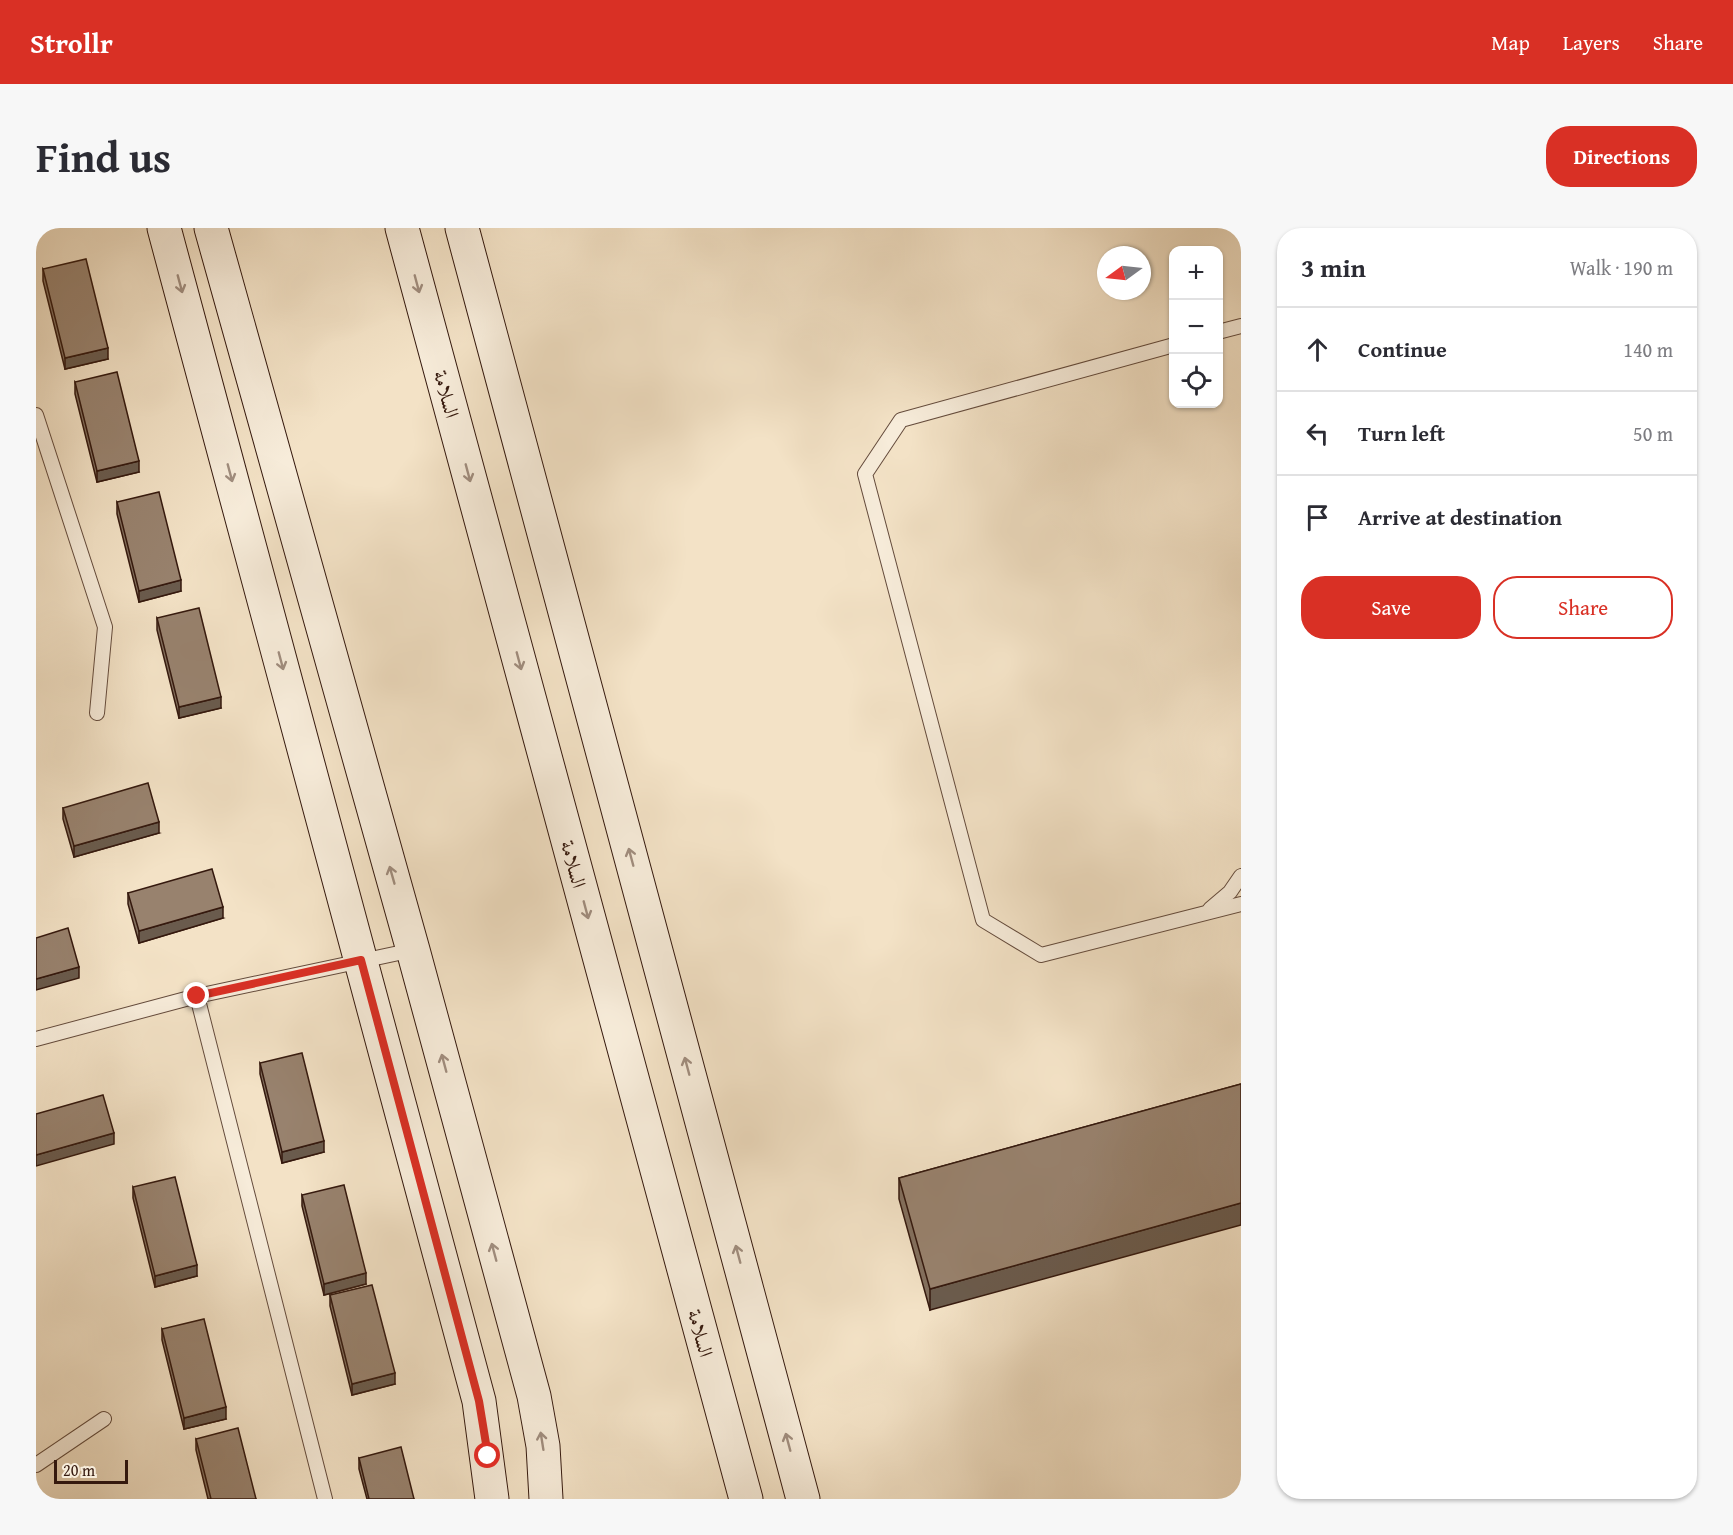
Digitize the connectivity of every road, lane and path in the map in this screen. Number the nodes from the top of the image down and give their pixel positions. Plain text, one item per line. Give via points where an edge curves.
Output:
1 (164, 228) edge
2 (211, 228) edge
3 (402, 228) edge
4 (462, 228) edge
5 (1241, 327) edge
6 (1223, 331) edge
7 (1169, 346) edge
8 (36, 415) edge
9 (97, 713) dead end
10 (1241, 876) edge
11 (1241, 904) edge
12 (1206, 912) junction
13 (413, 950) junction
14 (361, 960) junction
15 (197, 996) junction
16 (36, 1040) edge
17 (104, 1419) dead end
18 (36, 1465) edge
19 (326, 1499) edge
20 (492, 1499) edge
21 (546, 1499) edge
22 (746, 1499) edge
23 (804, 1499) edge

1 -> 14 street
13 -> 2 street
3 -> 22 street, السلامة
23 -> 4 street
5 - 6 lane
7 - 12 lane via 901,420 865,474 983,920 1041,955
8 - 9 lane via 105,627
10 - 12 lane via 1230,892
11 - 12 lane
13 - 14 lane
21 -> 13 street via 543,1446 534,1396
14 - 15 lane
14 - 20 street via 479,1401
15 - 16 lane
15 - 19 lane
17 - 18 lane

